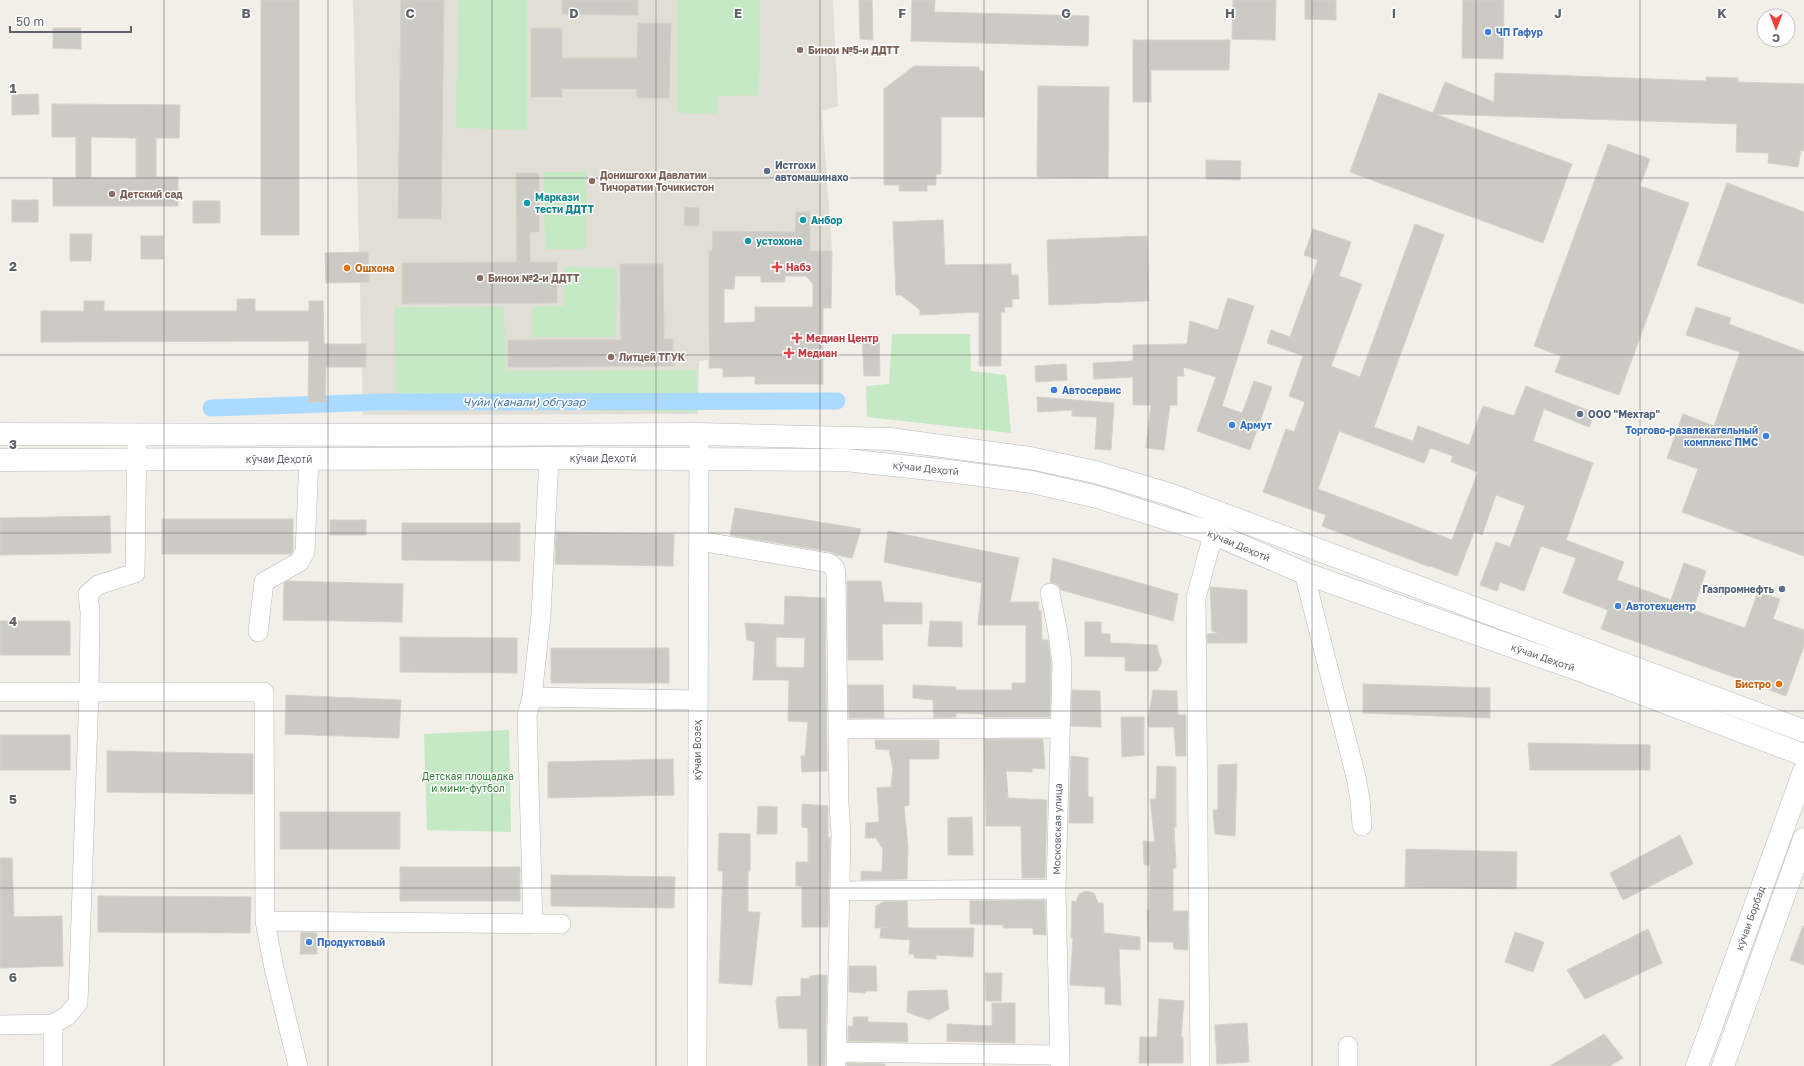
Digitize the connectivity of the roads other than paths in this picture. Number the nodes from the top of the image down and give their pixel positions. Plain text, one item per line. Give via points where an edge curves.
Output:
1 (0, 434) edge
2 (699, 434) junction
3 (137, 435) junction
4 (309, 458) junction
5 (549, 458) junction
6 (699, 458) junction
7 (136, 459) junction
8 (0, 460) edge
9 (1216, 523) junction
10 (699, 541) junction
11 (1304, 573) junction
12 (1050, 593) dead end
13 (258, 632) dead end
14 (89, 691) junction
15 (1, 692) dead end
16 (532, 697) junction
17 (697, 700) junction
18 (1060, 728) junction
19 (838, 729) junction
20 (1804, 731) edge
21 (1804, 755) edge
22 (1804, 771) edge
23 (1362, 826) dead end
24 (1804, 839) edge
25 (1056, 889) junction
26 (838, 891) junction
27 (265, 921) junction
28 (533, 924) junction
29 (561, 924) dead end
30 (53, 1024) junction
31 (0, 1025) edge
32 (1348, 1046) dead end
33 (836, 1059) edge
34 (1060, 1060) edge
35 (53, 1066) edge
36 (298, 1066) edge
37 (697, 1066) edge
38 (1200, 1066) edge
39 (1348, 1066) edge
40 (1696, 1066) edge
41 (1723, 1066) edge

1 - 3 street, кӯчаи Деҳотӣ
2 - 3 street, кӯчаи Деҳотӣ
2 - 6 street, кӯчаи Возеҳ
2 - 9 street, кӯчаи Деҳотӣ via 890,439 1030,458 1102,474 1169,494
3 - 7 street
4 - 5 street, кӯчаи Деҳотӣ
4 - 7 street, кӯчаи Деҳотӣ
4 - 13 street via 305,552 299,562 264,582
5 - 6 street, кӯчаи Деҳотӣ
5 - 16 street via 541,615
6 - 9 street, кӯчаи Деҳотӣ via 846,460 949,471 1032,482
6 - 10 street, кӯчаи Возеҳ
7 - 8 street, кӯчаи Деҳотӣ
7 - 14 street via 134,573 98,585 88,594
9 - 11 street, кӯчаи Деҳотӣ
9 - 20 street, кӯчаи Деҳотӣ
9 - 38 street via 1196,598
10 - 17 street, кӯчаи Возеҳ
10 - 19 street via 829,563 834,568
11 - 21 street, кӯчаи Деҳотӣ via 1582,671
11 - 23 street via 1356,777
12 - 18 street, Московская улица via 1062,663
14 - 15 street
14 - 27 street via 264,692
14 - 30 street via 78,1003 67,1016
16 - 17 street
16 - 28 street via 527,715
17 - 37 street, кӯчаи Возеҳ
18 - 19 street
18 - 25 street, Московская улица
19 - 26 street via 838,804 841,834
22 - 40 street, кӯчаи Борбад
24 - 41 street
25 - 26 street
25 - 34 street, Московская улица
26 - 33 street
27 - 28 street
27 - 36 street
28 - 29 street
30 - 31 street
30 - 35 street
32 - 39 street
33 - 34 street

